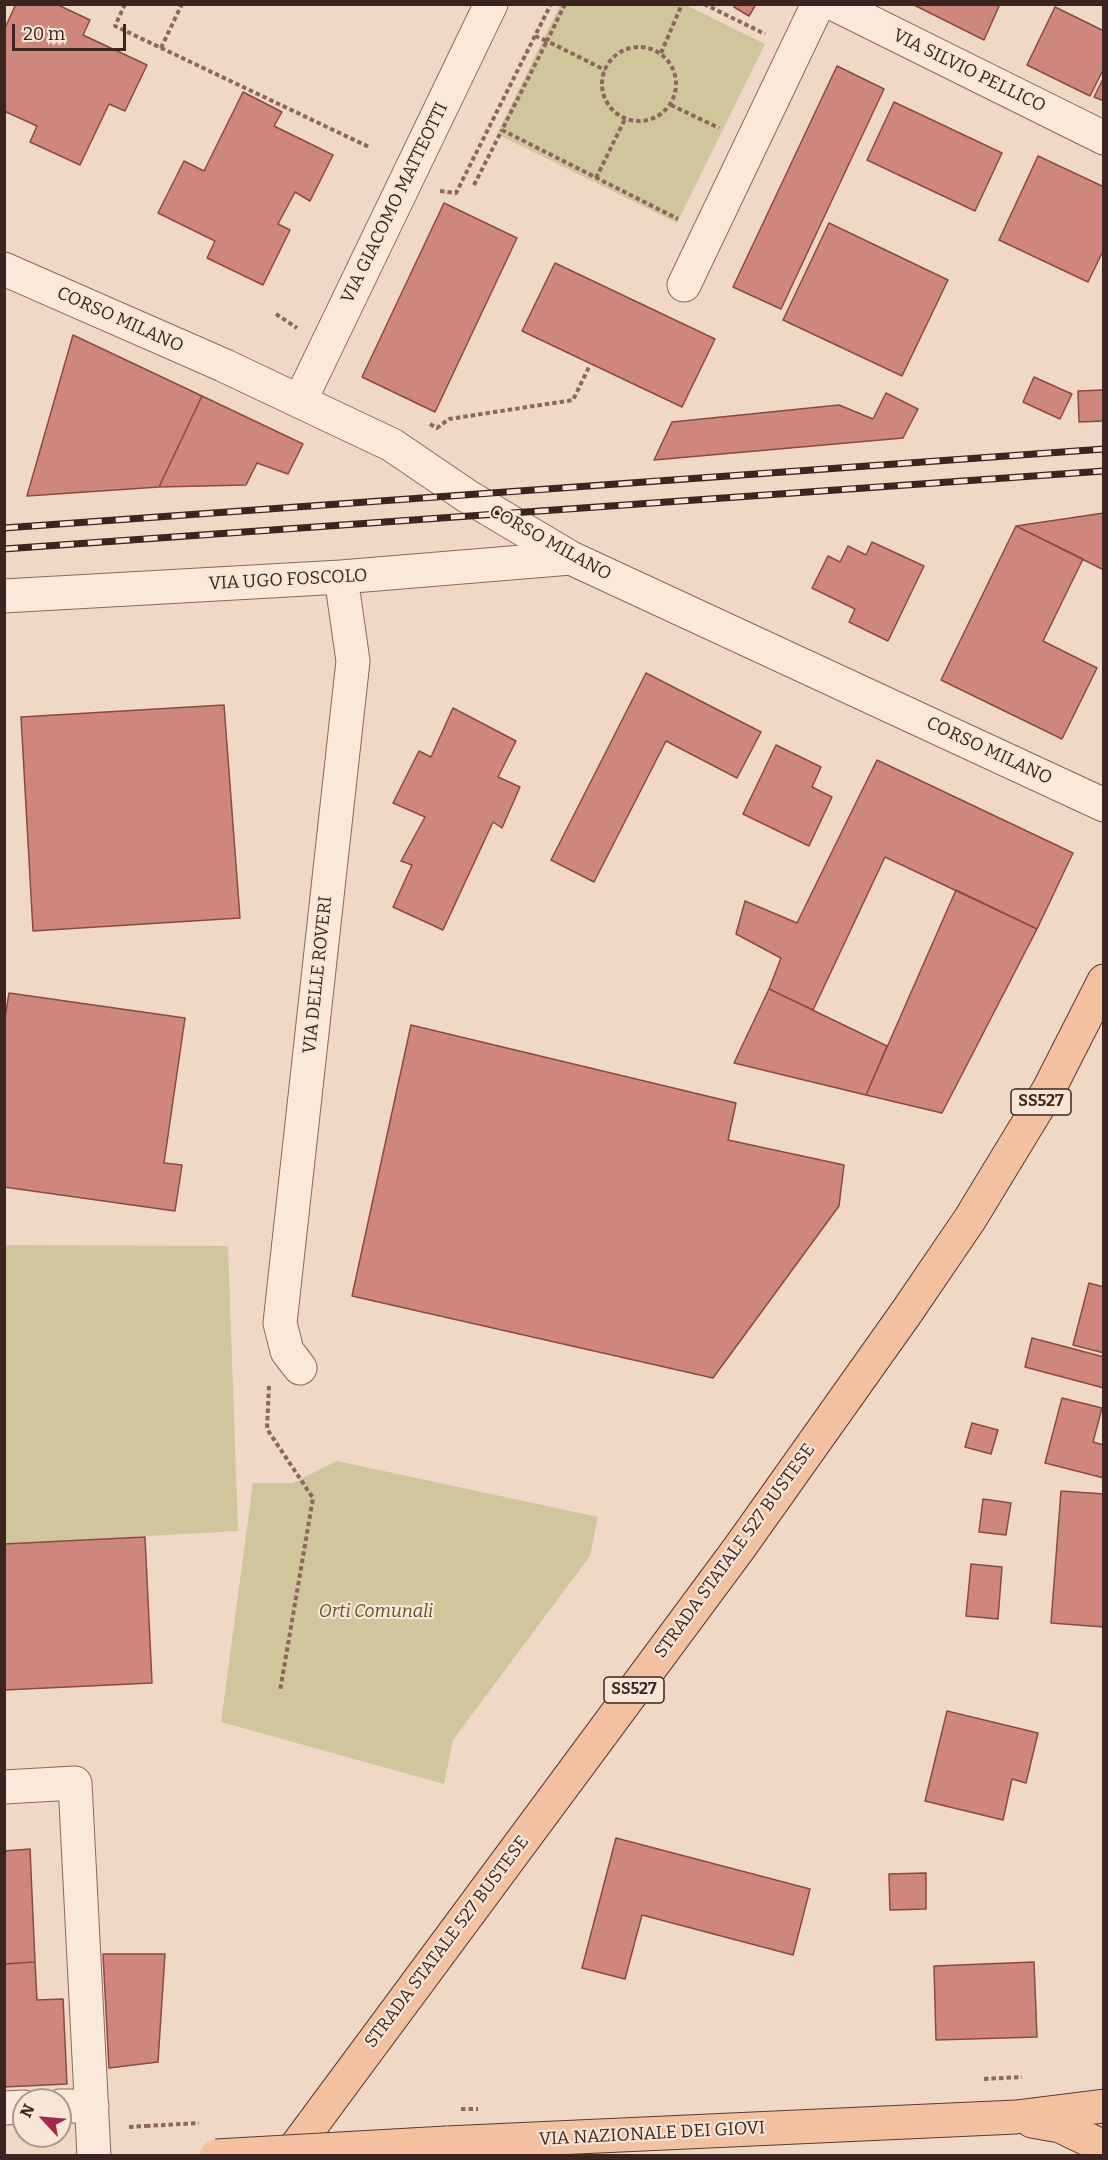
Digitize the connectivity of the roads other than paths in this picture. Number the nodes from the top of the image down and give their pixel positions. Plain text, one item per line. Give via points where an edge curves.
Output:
1 (491, 4) edge
2 (818, 4) edge
3 (834, 4) edge
4 (1104, 138) edge
5 (4, 269) edge
6 (684, 285) dead end
7 (300, 401) junction
8 (571, 558) junction
9 (340, 577) junction
10 (4, 596) edge
11 (1093, 800) edge
12 (1104, 981) edge
13 (293, 1360) road end
14 (4, 1787) edge
15 (76, 2106) edge
16 (1104, 2106) edge
17 (1016, 2117) junction
18 (534, 2147) edge
19 (1104, 2147) edge
20 (94, 2156) edge
21 (216, 2156) edge
22 (289, 2156) edge

1 - 7 street, VIA GIACOMO MATTEOTTI
2 - 6 street
3 - 4 street, VIA SILVIO PELLICO
5 - 7 street, CORSO MILANO
7 - 8 street, CORSO MILANO via 392,445 467,496
8 - 9 street, VIA UGO FOSCOLO
8 - 11 street, CORSO MILANO
9 - 10 street, VIA UGO FOSCOLO
9 - 13 street, VIA DELLE ROVERI via 353,661 280,1323
12 - 22 main road, STRADA STATALE 527 BUSTESE / SS527 via 1049,1089 970,1219 906,1313 740,1547
14 - 15 street via 75,1784
15 - 20 street
16 - 17 main road, VIA NAZIONALE DEI GIOVI
17 - 18 main road, VIA NAZIONALE DEI GIOVI
17 - 19 main road, VIA NAZIONALE DEI GIOVI via 1060,2126
18 - 21 main road, VIA NAZIONALE DEI GIOVI, bridge via 446,2143

